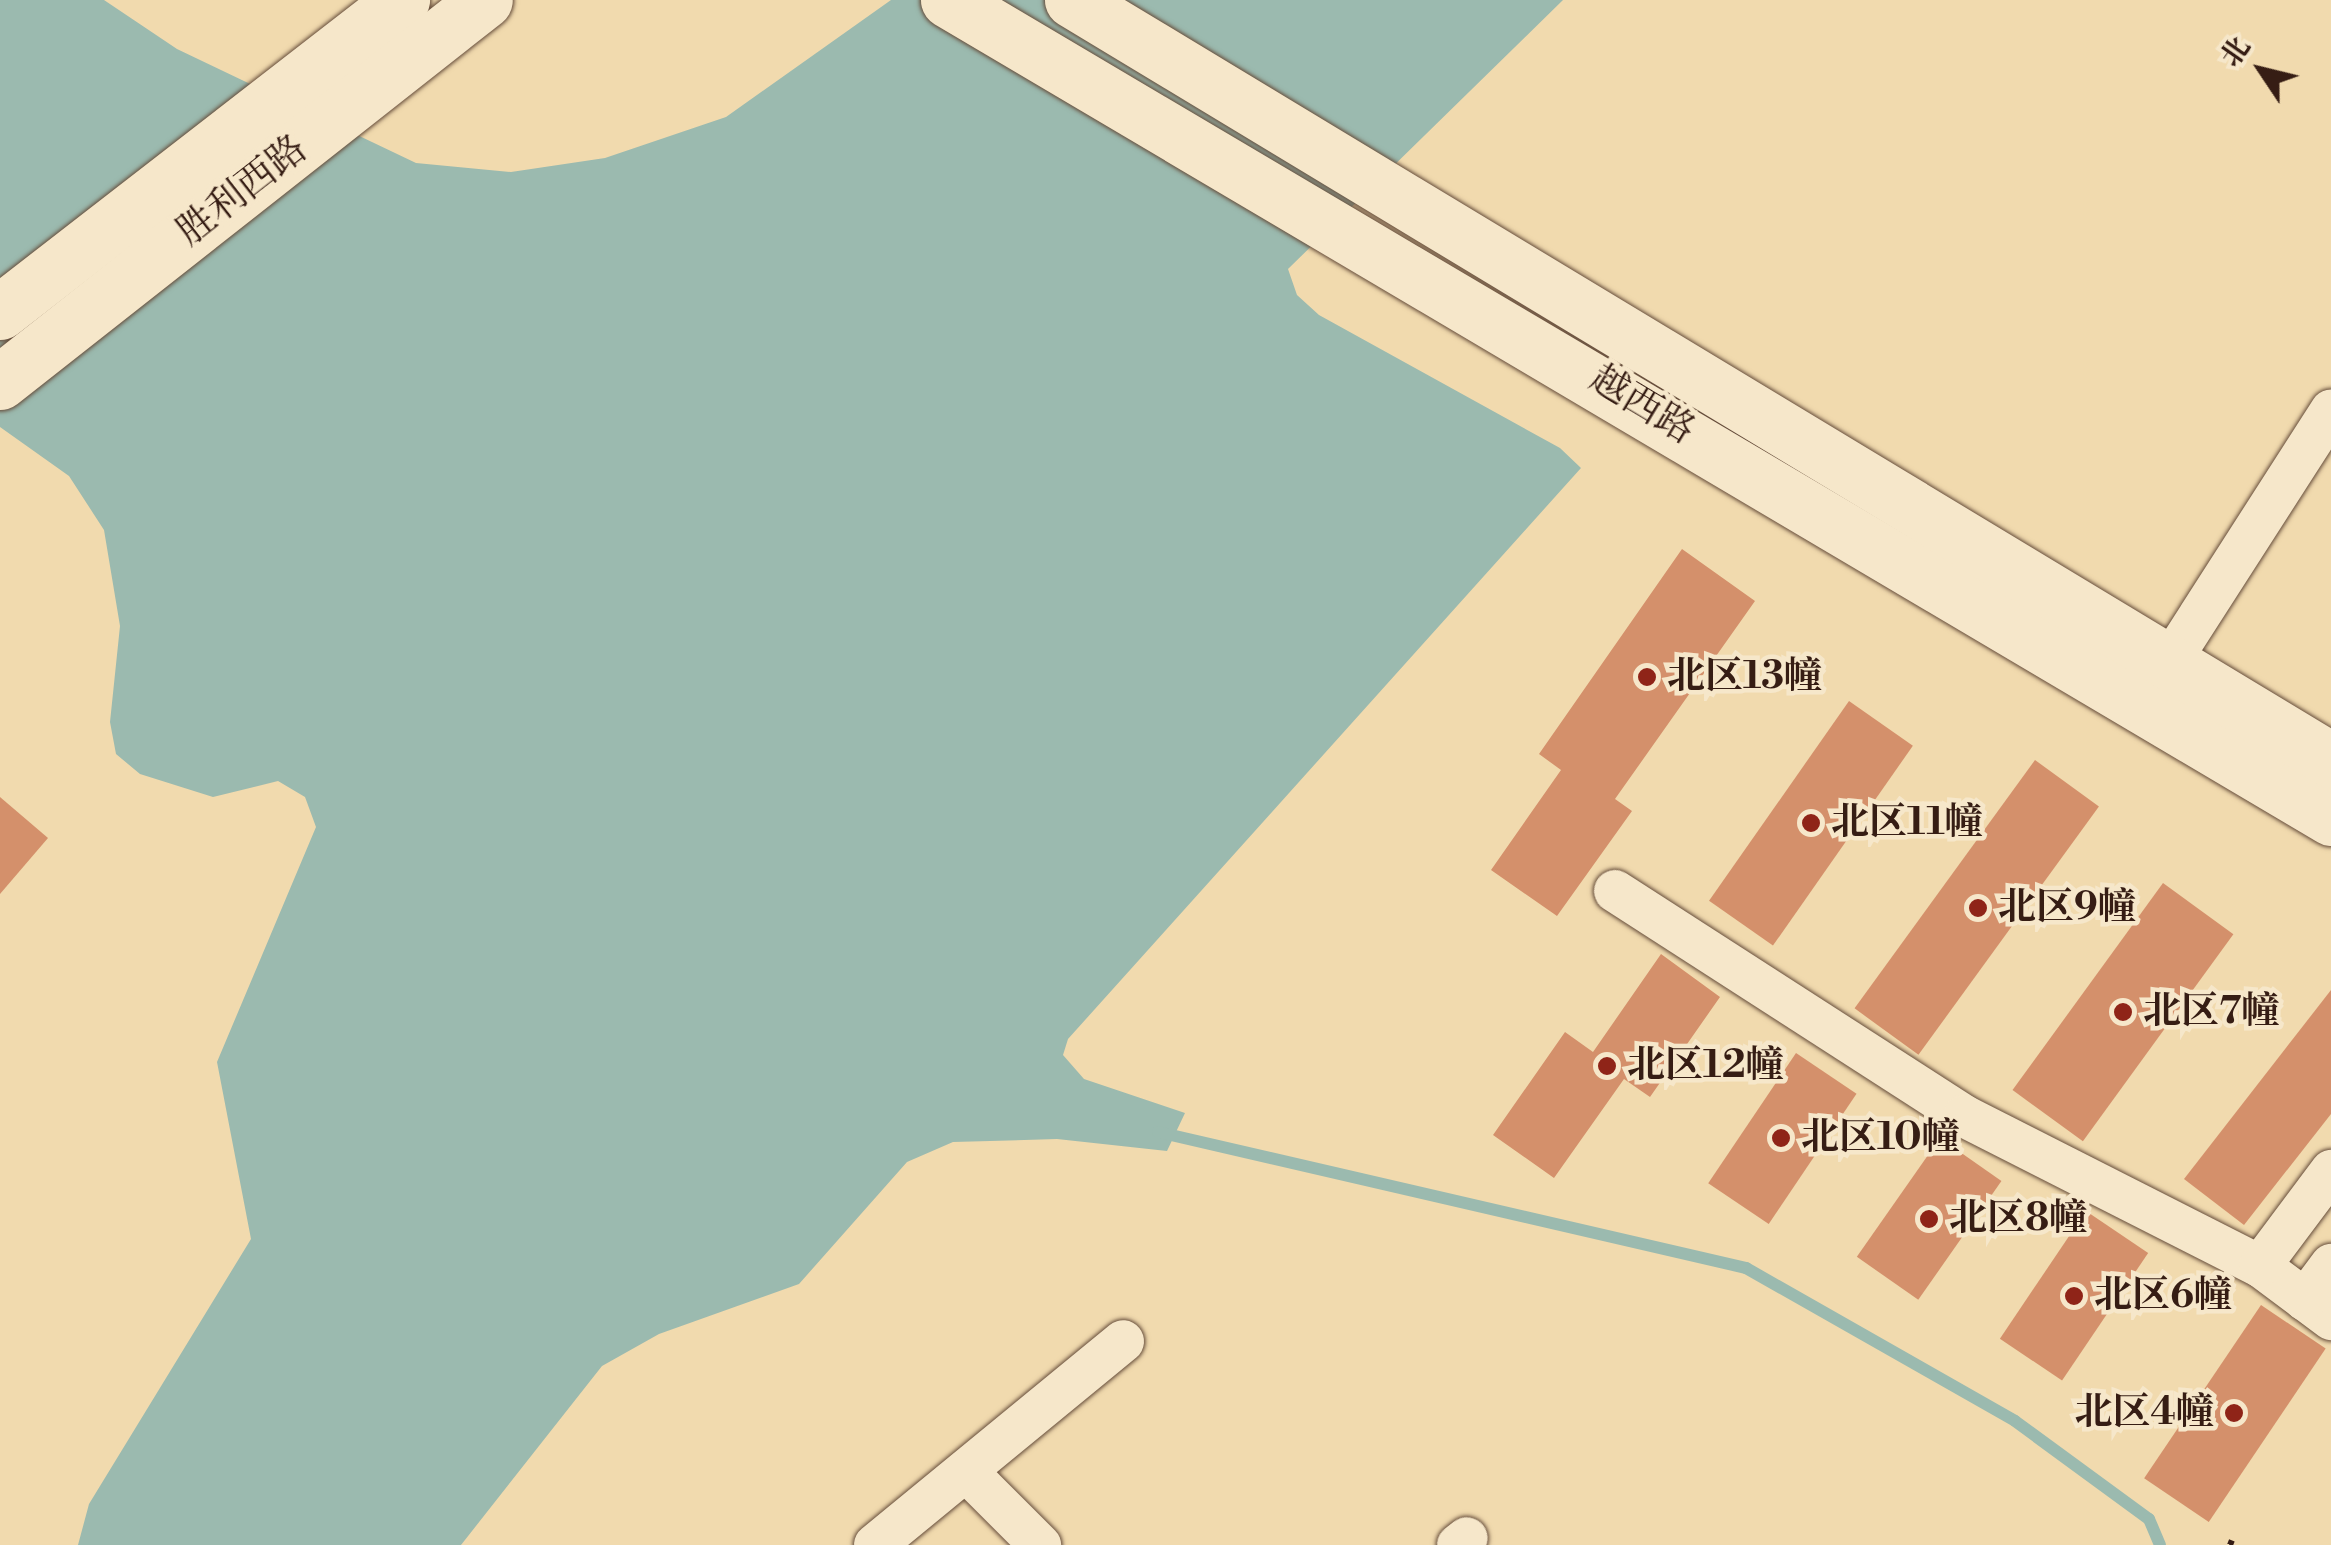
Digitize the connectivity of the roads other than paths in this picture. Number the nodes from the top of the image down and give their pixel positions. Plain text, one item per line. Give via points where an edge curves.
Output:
1 (402, 0) edge
2 (485, 0) edge
3 (948, 0) edge
4 (1072, 0) edge
5 (339, 84) junction
6 (1456, 265) junction
7 (0, 312) edge
8 (0, 382) edge
9 (2331, 411) edge
10 (2169, 663) junction
11 (2331, 760) edge
12 (2331, 818) edge
13 (1615, 892) dead end
14 (2331, 1170) edge
15 (2331, 1264) edge
16 (2260, 1266) junction
17 (2318, 1309) edge
18 (1123, 1341) dead end
19 (966, 1470) junction
20 (874, 1545) edge
21 (1040, 1545) edge

1 - 5 main road, 胜利西路
2 - 5 main road, 胜利西路
3 - 6 main road, 越西路
4 - 6 main road, 越西路
5 - 7 main road, 胜利西路
5 - 8 main road, 胜利西路
6 - 10 main road, 越西路
6 - 12 main road, 越西路
9 - 10 street
10 - 11 main road, 越西路
13 - 16 street via 1964,1116
14 - 16 street
15 - 17 street
16 - 17 street
18 - 19 street
19 - 20 street
19 - 21 street

